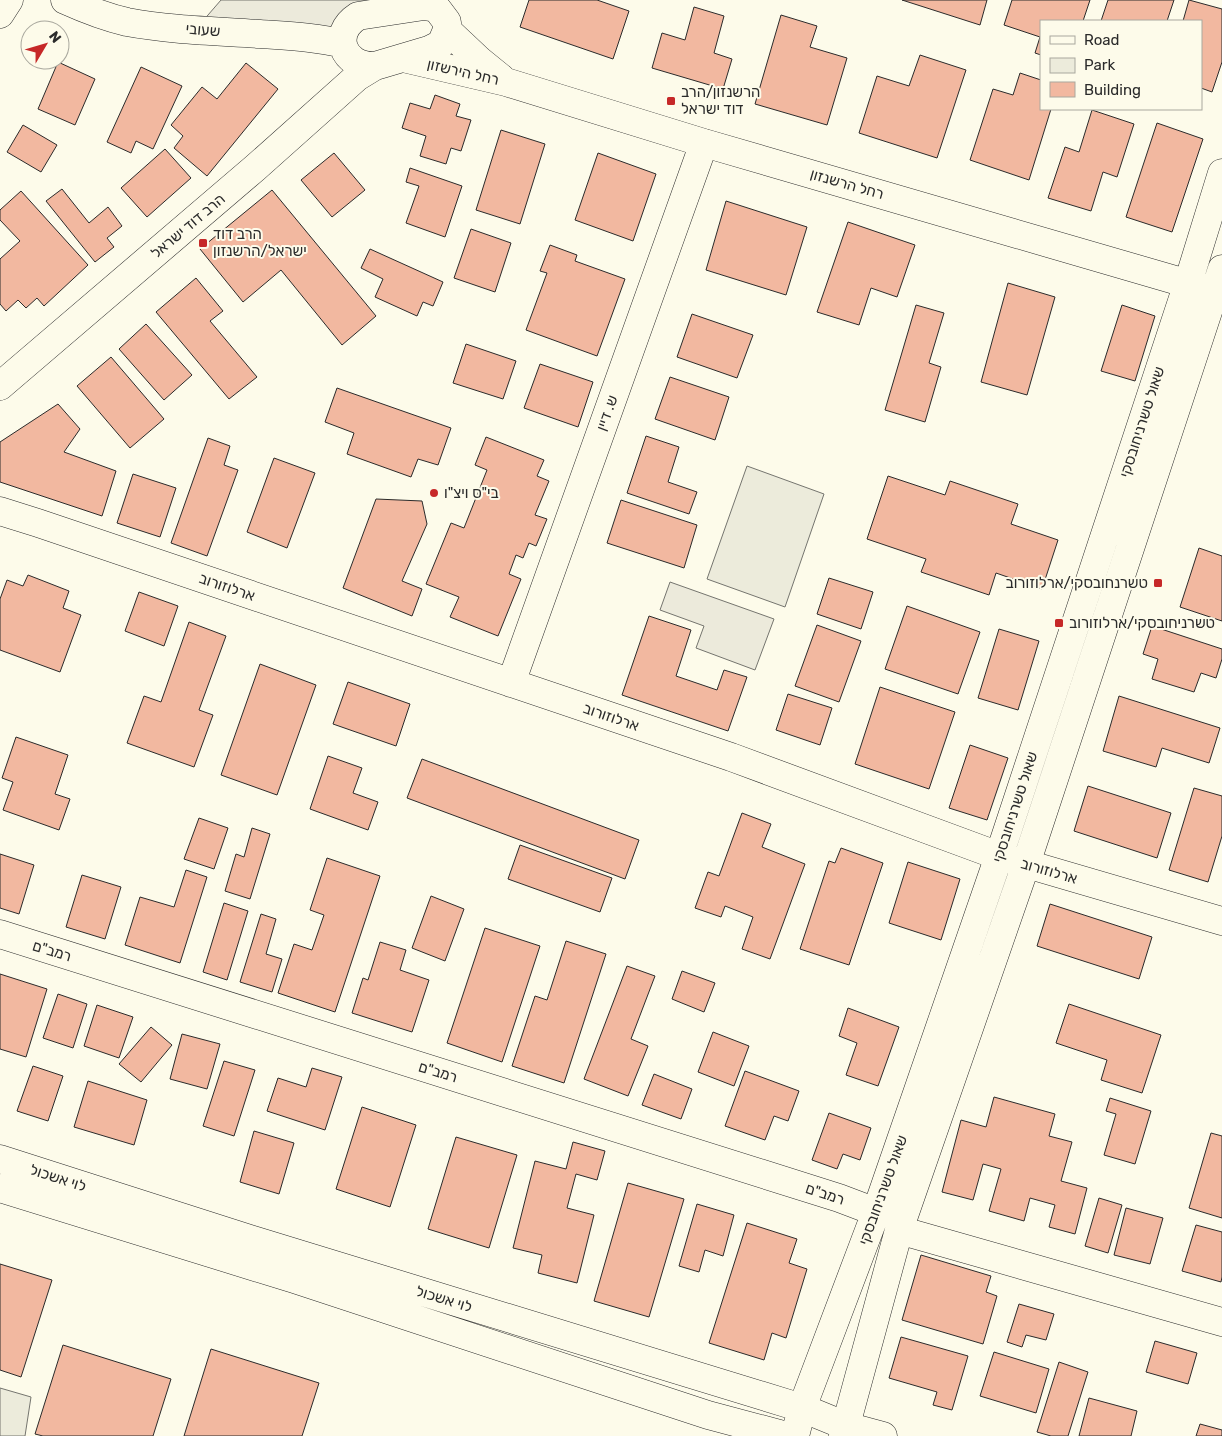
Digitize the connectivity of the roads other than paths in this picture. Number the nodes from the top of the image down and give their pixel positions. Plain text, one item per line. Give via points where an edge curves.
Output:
1 (9, 0) edge
2 (66, 0) edge
3 (399, 4) edge
4 (445, 13) edge
5 (0, 14) edge
6 (343, 44) junction
7 (403, 58) junction
8 (375, 66) junction
9 (506, 82) junction
10 (704, 143) junction
11 (1222, 172) edge
12 (1188, 283) junction
13 (1220, 285) edge
14 (0, 386) edge
15 (0, 511) edge
16 (511, 683) junction
17 (999, 856) junction
18 (1026, 864) junction
19 (1222, 921) edge
20 (0, 934) edge
21 (0, 1159) edge
22 (0, 1188) edge
23 (876, 1212) junction
24 (899, 1230) junction
25 (1222, 1322) edge
26 (802, 1408) junction
27 (708, 1415) junction
28 (844, 1431) edge
29 (740, 1436) edge
30 (787, 1436) edge
31 (795, 1436) edge
32 (803, 1436) edge
33 (883, 1436) edge

1 - 5 street
2 - 6 street, שעובי via 126,21 195,30 302,37
3 - 4 street via 432,7
3 - 6 street via 351,20
4 - 7 street, הרב דוד ישראל via 446,37 436,48
4 - 9 street, רחל הירשזון via 480,61
6 - 8 street via 358,64
7 - 8 street, הרב דוד ישראל
7 - 9 street, רחל הירשזון
8 - 14 street, הרב דוד ישראל via 357,77
9 - 10 street, רחל הרשנזון
10 - 12 street, רחל הרשנזון
10 - 16 street, ש. דיין
11 - 12 street, שאול טשרניחובסקי
12 - 13 street
12 - 17 street, שאול טשרניחובסקי
13 - 18 street, שאול טשרניחובסקי
15 - 16 street, ארלוזורוב
16 - 17 street, ארלוזורוב via 731,757
17 - 18 street, ארלוזורוב
17 - 23 street, שאול טשרניחובסקי
18 - 19 street, ארלוזורוב
18 - 24 street, שאול טשרניחובסקי
20 - 23 street, רמב"ם
21 - 26 street, לוי אשכול via 250,1240
22 - 27 street, לוי אשכול via 294,1278
23 - 26 street, שאול טשרניחובסקי
24 - 25 street
24 - 28 street, שאול טשרניחובסקי
26 - 28 street, לוי אשכול
26 - 31 street, שאול טשרניחובסקי
27 - 29 street
27 - 30 street, לוי אשכול
28 - 32 street
28 - 33 street, לוי אשכול

